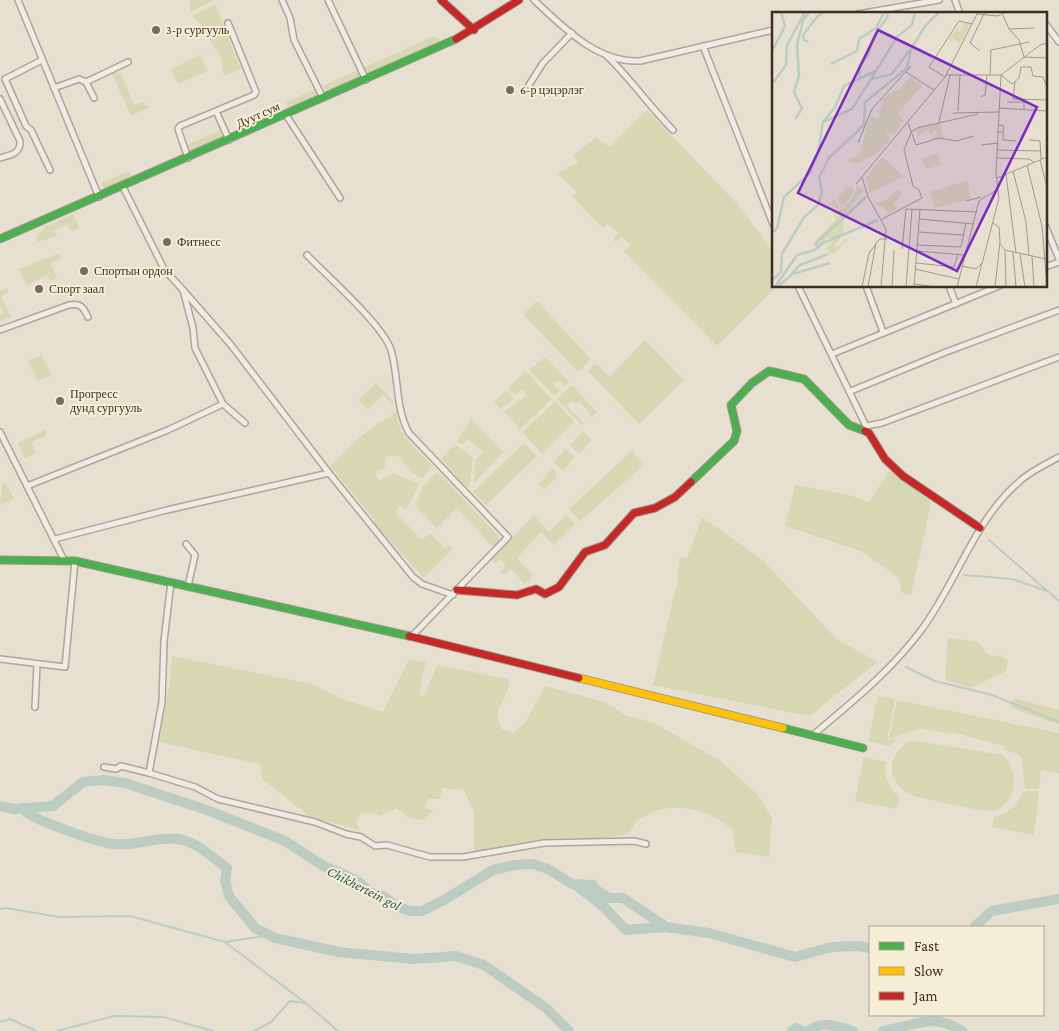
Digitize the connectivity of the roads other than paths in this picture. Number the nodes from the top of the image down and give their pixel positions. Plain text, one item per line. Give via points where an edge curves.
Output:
1 (18, 0) edge
2 (282, 0) edge
3 (328, 0) edge
4 (440, 0) edge
5 (519, 0) edge
6 (534, 0) edge
7 (939, 0) edge
8 (955, 0) edge
9 (870, 12) edge
10 (959, 12) edge
11 (228, 23) dead end
12 (1046, 24) edge
13 (474, 30) junction
14 (772, 31) edge
15 (572, 34) junction
16 (1059, 42) edge
17 (703, 46) junction
18 (606, 55) junction
19 (42, 60) junction
20 (128, 62) dead end
21 (366, 80) junction
22 (86, 82) junction
23 (529, 85) dead end
24 (54, 88) junction
25 (94, 98) dead end
26 (323, 98) junction
27 (0, 99) edge
28 (216, 111) junction
29 (286, 115) junction
30 (673, 130) dead end
31 (229, 140) junction
32 (0, 158) edge
33 (188, 158) junction
34 (50, 170) dead end
35 (123, 187) junction
36 (99, 197) junction
37 (340, 198) dead end
38 (772, 221) edge
39 (1046, 227) edge
40 (0, 239) edge
41 (307, 254) dead end
42 (1059, 260) edge
43 (1046, 266) edge
44 (799, 288) edge
45 (867, 288) edge
46 (950, 288) edge
47 (994, 288) edge
48 (183, 290) junction
49 (956, 304) junction
50 (1059, 310) edge
51 (88, 317) dead end
52 (0, 330) edge
53 (883, 332) junction
54 (832, 354) junction
55 (1059, 357) edge
56 (851, 391) junction
57 (223, 404) junction
58 (245, 423) dead end
59 (868, 430) junction
60 (0, 432) edge
61 (1059, 457) edge
62 (329, 474) junction
63 (27, 486) junction
64 (980, 528) junction
65 (55, 539) junction
66 (186, 544) dead end
67 (0, 560) edge
68 (64, 560) junction
69 (75, 561) junction
70 (171, 582) junction
71 (188, 586) junction
72 (455, 593) junction
73 (411, 637) junction
74 (0, 659) edge
75 (38, 665) junction
76 (35, 707) dead end
77 (813, 735) junction
78 (863, 748) dead end
79 (104, 767) dead end
80 (149, 773) junction
81 (646, 844) dead end

1 - 19 street
2 - 26 street via 294,40
3 - 21 street
4 - 13 street
5 - 13 street, Дуут сум
6 - 15 street
7 - 9 street
8 - 10 street
11 - 28 street via 256,92
12 - 16 street
13 - 21 street, Дуут сум
14 - 17 street
15 - 18 street
15 - 23 street via 544,62
17 - 18 street via 640,61 626,62
17 - 38 street
18 - 30 street
19 - 24 street
19 - 34 street via 5,79
20 - 22 street
21 - 26 street, Дуут сум
22 - 24 street via 79,79
22 - 25 street
24 - 36 street
26 - 29 street, Дуут сум
27 - 32 street via 20,141 16,153
28 - 31 street
28 - 33 street via 178,128
29 - 31 street, Дуут сум
29 - 37 street
31 - 33 street, Дуут сум
33 - 35 street, Дуут сум
35 - 36 street, Дуут сум
35 - 48 street via 164,269
36 - 40 street, Дуут сум
39 - 42 street
41 - 72 street via 384,336 394,363 408,433 508,537
42 - 43 street
44 - 54 street
45 - 53 street
46 - 49 street
47 - 49 street
48 - 57 street via 195,348
48 - 62 street via 231,345
49 - 53 street
50 - 56 street
51 - 52 street via 84,307 69,305
53 - 54 street
54 - 56 street
55 - 59 street
56 - 59 street
57 - 58 street
57 - 63 street via 168,430
59 - 64 street via 885,459 903,476
59 - 72 street via 849,425 804,379 777,372 764,373 731,405 738,430 728,448 675,497 655,508 634,513 606,545 585,552 562,586 545,594 536,589 517,595 502,592
60 - 63 street
61 - 64 street via 1020,480
62 - 65 street via 166,510
62 - 72 street via 413,577 422,584
63 - 65 street
64 - 77 street via 938,604 900,659
65 - 68 street
66 - 71 street via 195,555
67 - 68 street
68 - 69 street
69 - 70 street
69 - 75 street via 65,667
70 - 71 street
70 - 80 street via 164,641 162,702
71 - 73 street
72 - 73 street
73 - 77 street
74 - 75 street
75 - 76 street
77 - 78 street
79 - 80 street via 121,766
80 - 81 street via 194,787 218,799 315,822 361,837 375,846 387,845 430,857 463,857 544,843 634,841

